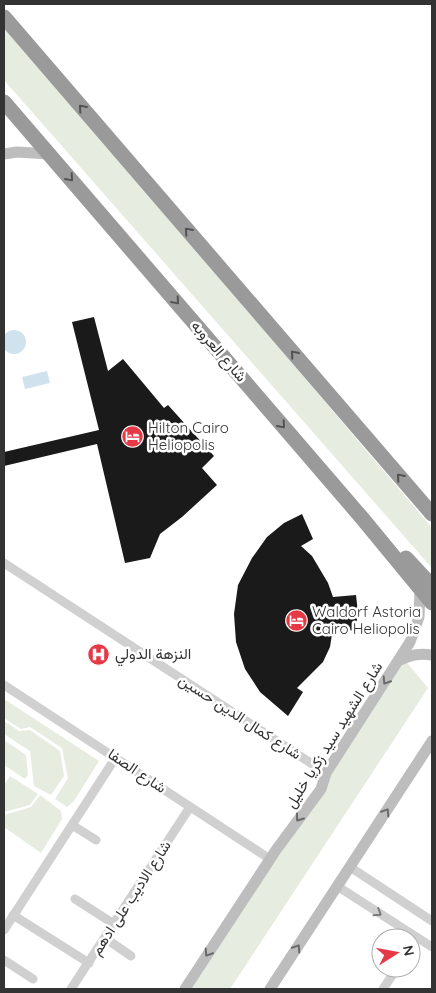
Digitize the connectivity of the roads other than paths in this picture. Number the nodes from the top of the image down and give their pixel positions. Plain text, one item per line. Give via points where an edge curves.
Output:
1 (4, 17) edge
2 (4, 102) edge
3 (4, 154) edge
4 (49, 154) junction
5 (432, 514) edge
6 (4, 563) edge
7 (426, 587) edge
8 (432, 603) edge
9 (432, 655) edge
10 (398, 662) junction
11 (4, 685) edge
12 (432, 741) edge
13 (116, 757) junction
14 (326, 772) junction
15 (190, 807) junction
16 (72, 825) junction
17 (96, 840) dead end
18 (270, 858) junction
19 (350, 867) junction
20 (337, 886) junction
21 (75, 899) dead end
22 (13, 916) junction
23 (432, 921) edge
24 (114, 924) junction
25 (5, 925) edge
26 (402, 928) edge
27 (105, 938) junction
28 (421, 940) edge
29 (432, 947) edge
30 (131, 956) dead end
31 (4, 960) edge
32 (89, 963) junction
33 (390, 978) edge
34 (33, 979) dead end
35 (72, 989) edge
36 (184, 989) edge
37 (270, 989) edge
38 (383, 989) edge

5 -> 1 highway
2 - 4 highway, شارع العروبه
3 - 4 street
4 -> 7 highway, شارع العروبه via 362,518
6 - 14 street, شارع كمال الدين حسين
7 - 8 highway, شارع العروبه
7 - 10 street, شارع الشهيد سيد زكريا خليل via 416,628
9 - 10 street via 409,655
10 -> 14 street, شارع الشهيد سيد زكريا خليل
11 - 13 street, شارع الصفا
19 -> 12 street
13 - 15 street, شارع الصفا
13 - 16 street
14 -> 18 street, شارع الشهيد سيد زكريا خليل via 321,789
15 - 18 street, شارع الصفا
15 - 24 street, شارع الاديب على ادهم
16 - 17 street
16 - 22 street
18 -> 36 street, شارع الشهيد سيد زكريا خليل
19 - 20 street
19 - 23 street
20 -> 26 street
37 -> 20 street
21 - 24 street
22 - 25 street
22 - 32 street
24 - 27 street, شارع الاديب على ادهم
27 - 30 street
27 - 32 street, شارع الاديب على ادهم
28 - 29 street
31 - 34 street
32 - 35 street, شارع الاديب على ادهم
33 - 38 street

